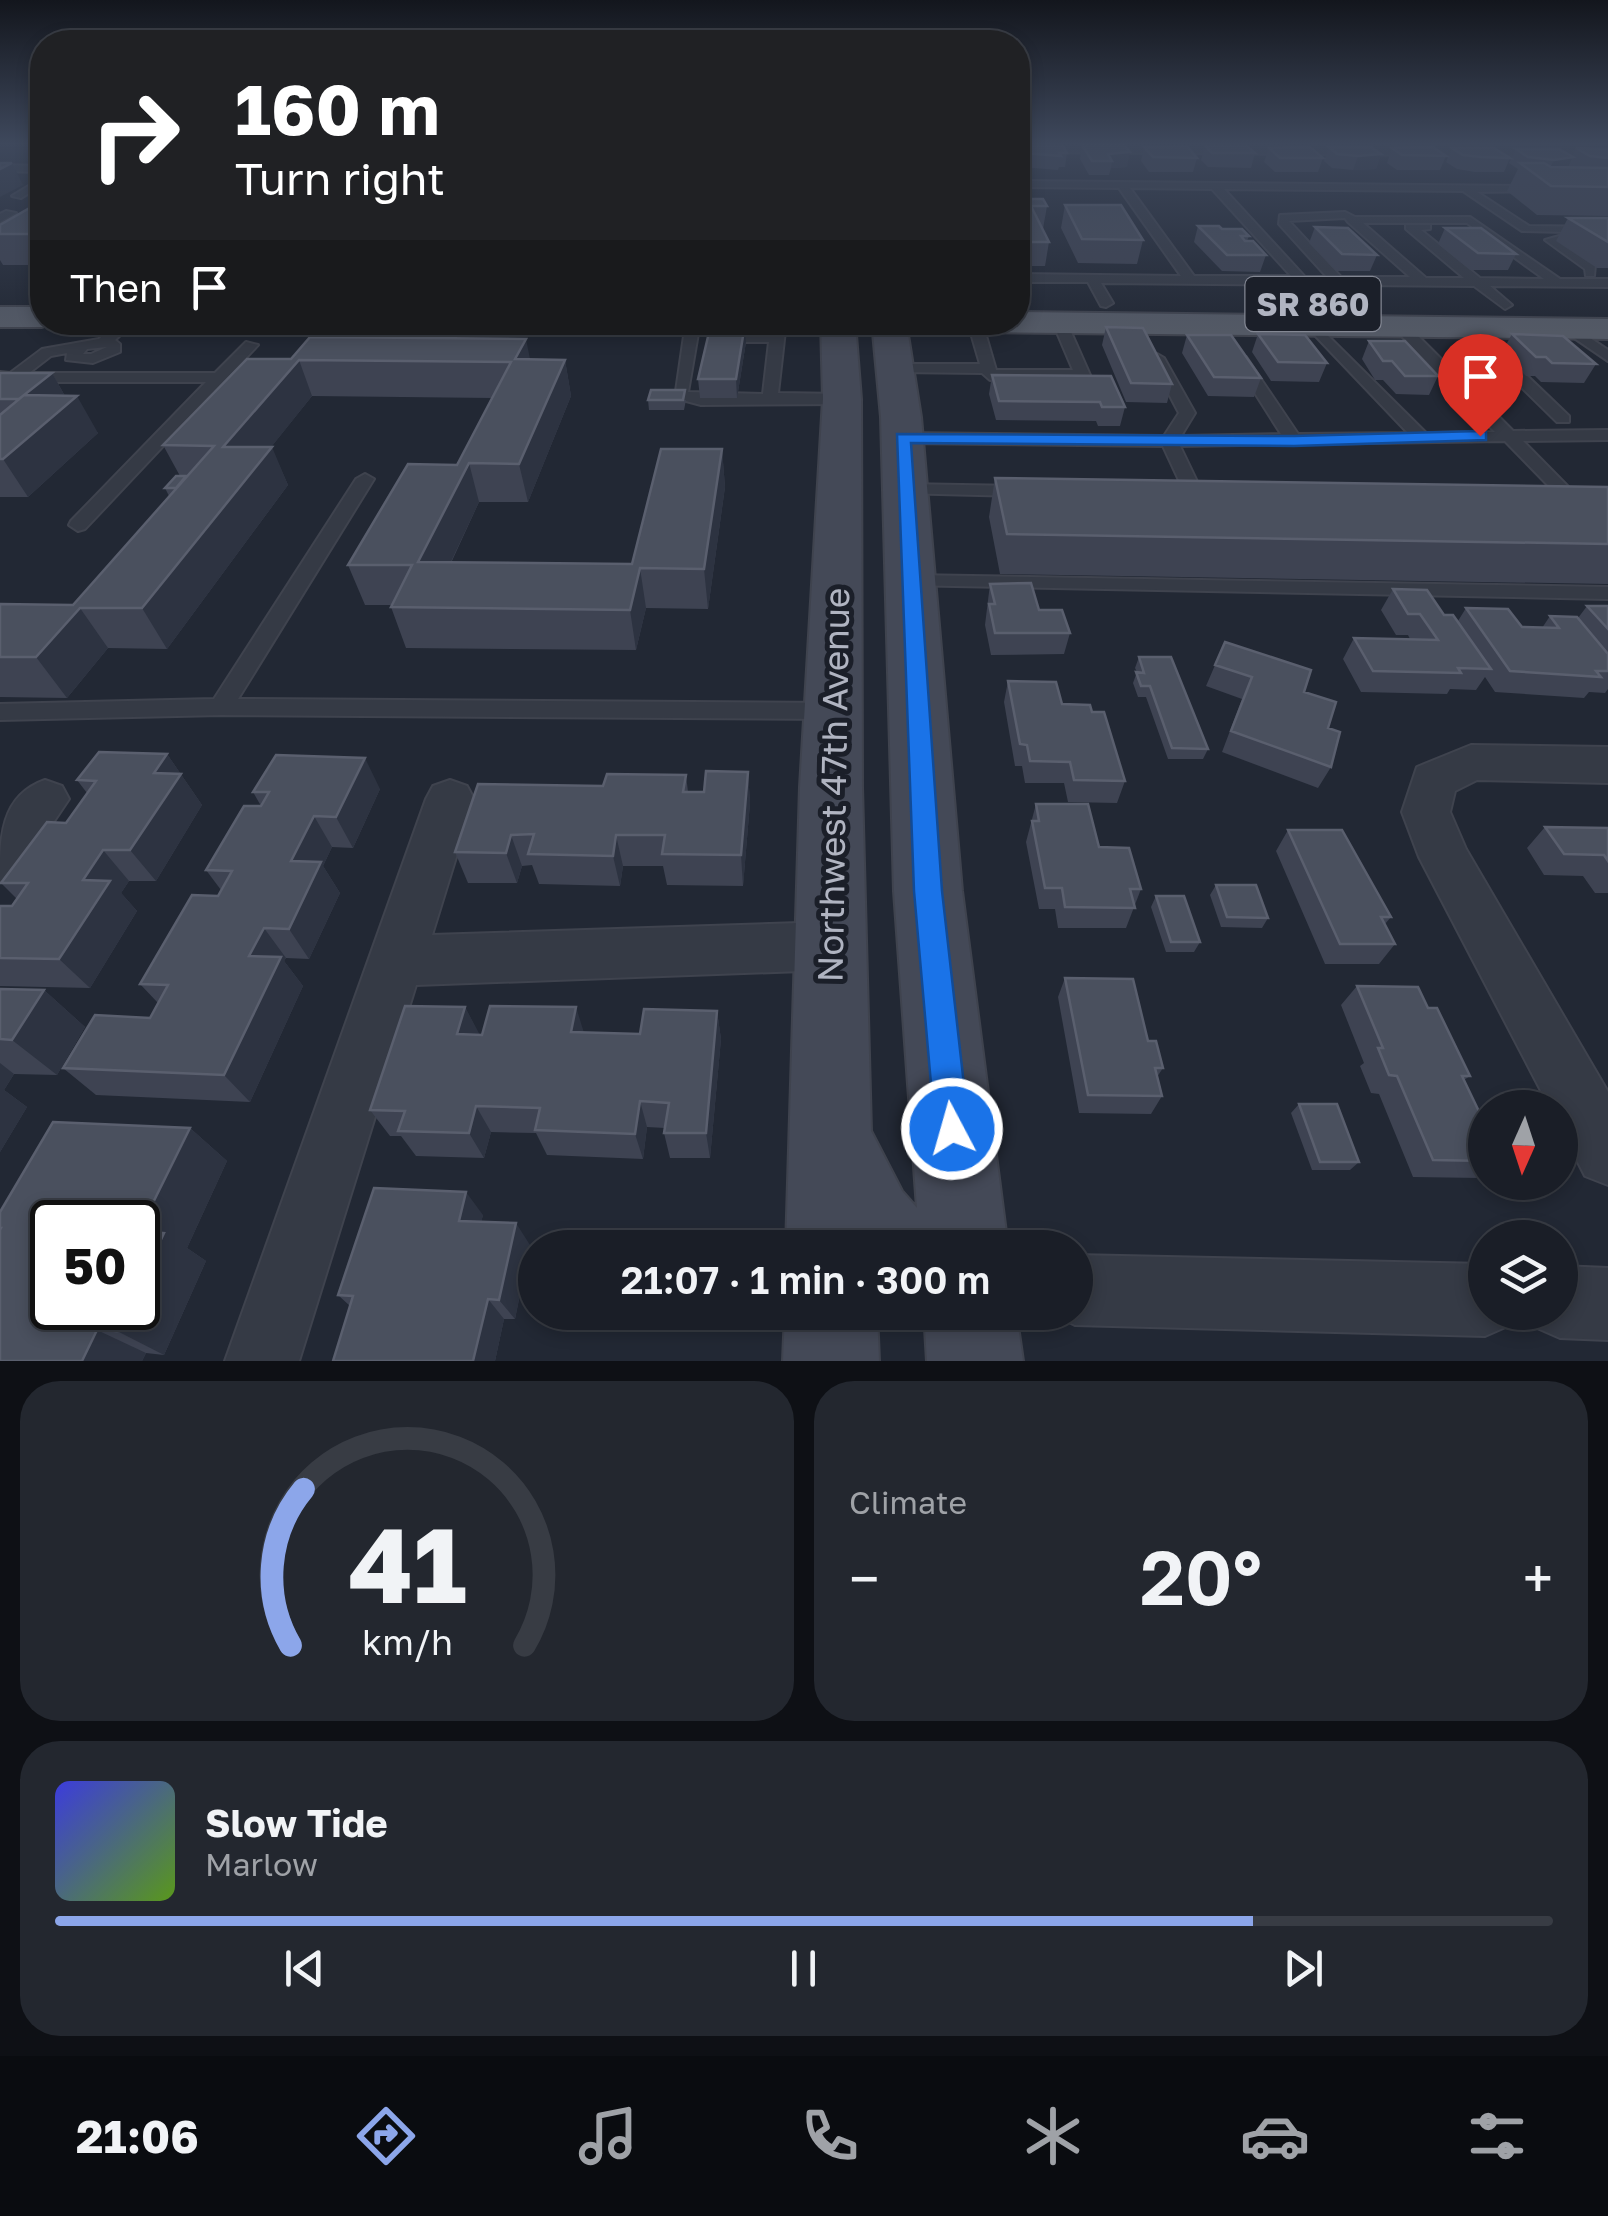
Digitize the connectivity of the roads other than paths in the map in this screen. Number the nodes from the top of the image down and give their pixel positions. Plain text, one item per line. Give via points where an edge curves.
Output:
1 (1138, 207) edge
2 (1234, 207) edge
3 (1337, 207) edge
4 (1493, 207) edge
5 (1349, 217) junction
6 (8, 220) edge
7 (1480, 228) junction
8 (1526, 229) junction
9 (1608, 231) edge
10 (0, 235) edge
11 (1590, 272) junction
12 (1190, 279) junction
13 (1030, 280) edge
14 (1301, 280) junction
15 (1343, 281) junction
16 (1422, 282) junction
17 (1558, 283) junction
18 (1099, 291) junction
19 (0, 295) edge
20 (30, 295) edge
21 (1494, 297) junction
22 (1608, 297) edge
23 (1030, 300) edge
24 (1371, 304) junction
25 (0, 317) edge
26 (30, 317) edge
27 (1030, 323) edge
28 (1060, 324) junction
29 (1138, 324) junction
30 (1314, 326) junction
31 (1401, 326) junction
32 (1462, 327) junction
33 (1570, 328) junction
34 (1608, 328) edge
35 (112, 335) edge
36 (690, 335) edge
37 (777, 335) edge
38 (839, 335) edge
39 (891, 335) edge
40 (976, 335) edge
41 (1226, 338) junction
42 (251, 345) dead end
43 (86, 353) junction
44 (1608, 358) edge
45 (896, 368) junction
46 (987, 369) junction
47 (7, 377) edge
48 (69, 377) junction
49 (220, 378) junction
50 (770, 398) junction
51 (842, 399) junction
52 (1562, 418) dead end
53 (1508, 435) junction
54 (1608, 436) edge
55 (902, 438) junction
56 (1422, 438) junction
57 (1169, 441) junction
58 (1294, 441) junction
59 (366, 479) dead end
60 (905, 489) junction
61 (1044, 492) edge
62 (1157, 493) edge
63 (1580, 510) edge
64 (78, 525) dead end
65 (911, 581) junction
66 (1608, 593) edge
67 (221, 707) junction
68 (0, 712) edge
69 (833, 712) junction
70 (1608, 765) edge
71 (45, 799) dead end
72 (450, 799) dead end
73 (0, 860) edge
74 (829, 946) junction
75 (396, 960) junction
76 (829, 1132) junction
77 (1608, 1153) edge
78 (830, 1230) edge
79 (878, 1230) edge
80 (962, 1230) edge
81 (1093, 1290) edge
82 (1468, 1300) edge
83 (1578, 1303) edge
84 (1608, 1304) edge
85 (830, 1330) edge
86 (972, 1330) edge
87 (262, 1361) edge
88 (831, 1361) edge
89 (975, 1361) edge

1 - 12 lane
2 - 14 lane
3 - 5 lane
4 - 8 lane
5 - 7 lane via 1470,220
5 - 15 lane via 1296,214 1283,222
5 - 16 lane
6 - 10 lane
7 - 17 lane
7 - 21 lane via 1410,227
8 - 9 lane
8 - 11 lane
9 - 11 lane via 1550,240
11 - 22 lane
12 - 14 lane
12 - 18 lane
13 - 18 lane
14 - 15 lane
15 - 16 lane
15 - 24 lane
16 - 21 lane
17 - 21 lane
17 - 22 lane
18 - 23 main road, SR 860
18 - 24 main road, SR 860
19 - 20 main road
21 - 22 main road, SR 860
21 - 24 main road, SR 860
21 - 32 main road via 1503,314
22 - 33 main road
25 - 26 main road
27 - 28 main road, SR 860
28 - 29 main road, SR 860
28 - 46 lane via 1082,375
29 - 41 main road, SR 860
29 - 57 lane via 1187,414
30 - 31 main road, SR 860
30 - 41 main road, SR 860
30 - 56 lane
31 - 32 main road, SR 860
31 - 53 lane
32 - 33 main road, SR 860
32 - 52 lane
33 - 34 main road, SR 860
33 - 44 lane
35 - 43 lane via 104,342 115,349
36 - 50 lane via 680,394 701,400
37 - 50 lane
38 - 51 main road, Northwest 47th Avenue
39 - 45 main road
40 - 46 lane
41 - 58 lane
42 - 49 lane
43 - 47 lane via 47,352
43 - 48 lane
45 - 46 lane
45 - 55 main road
47 - 48 lane
48 - 49 lane
49 - 64 lane
50 - 51 lane
51 - 69 main road, Northwest 47th Avenue
53 - 54 lane
53 - 56 lane
53 - 63 lane
55 - 57 lane
55 - 60 main road
56 - 58 lane
57 - 58 lane
57 - 62 lane via 1204,497
59 - 67 lane
60 - 61 lane
60 - 65 main road
65 - 66 lane
65 - 80 main road via 928,891
67 - 68 lane
67 - 69 lane
69 - 74 main road, Northwest 47th Avenue
70 - 77 street via 1471,762 1434,780 1426,812 1444,857
71 - 73 street
72 - 75 street
74 - 75 street
74 - 76 main road, Northwest 47th Avenue
75 - 87 street
76 - 78 main road, Northwest 47th Avenue
76 - 79 main road
81 - 82 street
83 - 84 street
85 - 88 main road
86 - 89 main road

